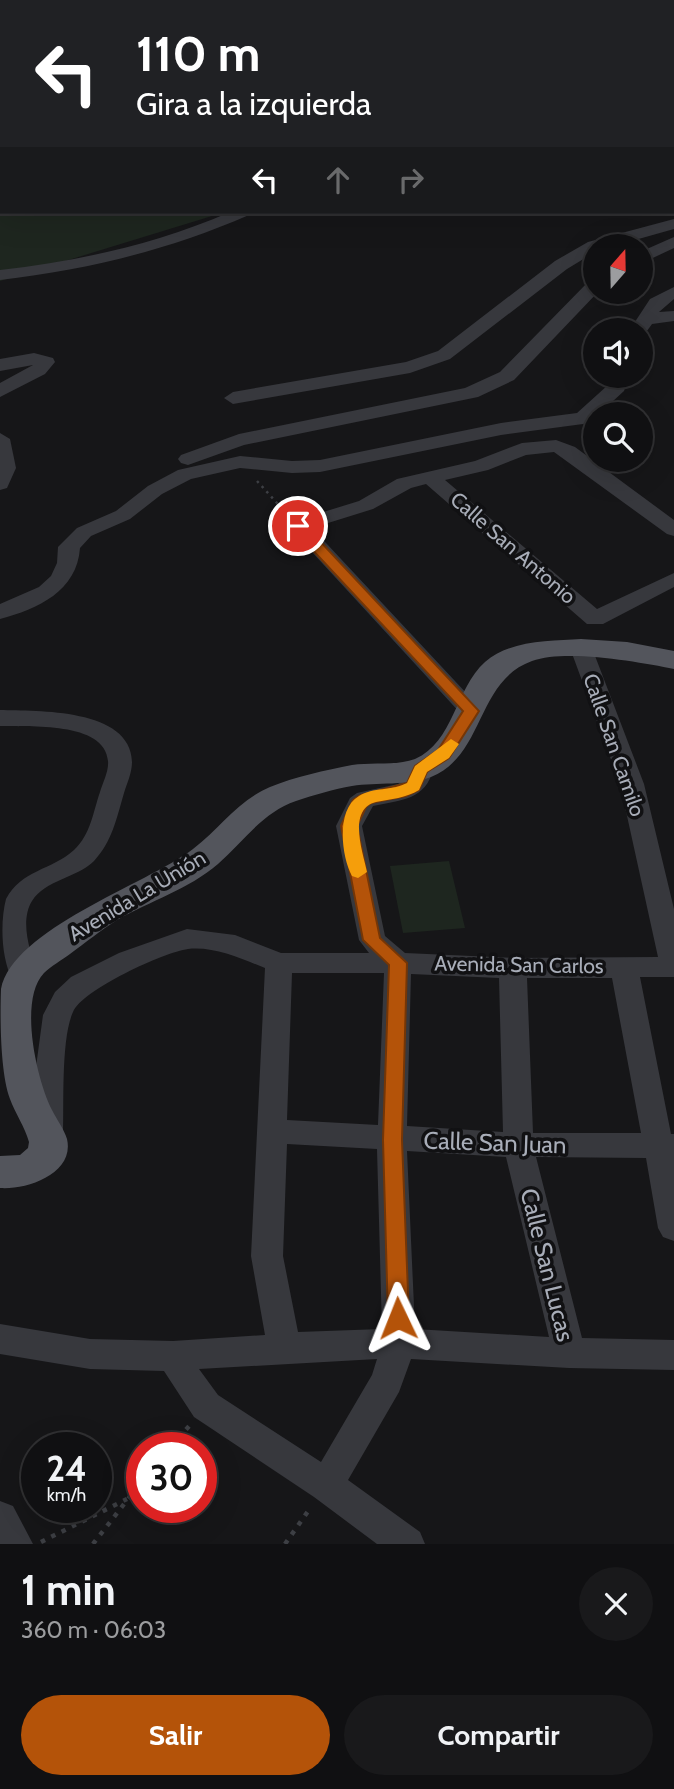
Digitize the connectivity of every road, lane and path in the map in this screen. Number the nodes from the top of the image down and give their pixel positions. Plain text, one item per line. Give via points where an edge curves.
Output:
1 (238, 214) edge
2 (674, 224) edge
3 (674, 242) edge
4 (653, 252) edge
5 (0, 275) edge
6 (674, 292) edge
7 (583, 297) edge
8 (674, 316) edge
9 (646, 318) edge
10 (653, 322) edge
11 (0, 365) edge
12 (616, 388) edge
13 (0, 391) edge
14 (233, 398) dead end
15 (0, 439) edge
16 (240, 461) junction
17 (431, 478) junction
18 (0, 484) edge
19 (163, 486) junction
20 (298, 526) junction
21 (674, 530) edge
22 (674, 579) edge
23 (0, 612) edge
24 (581, 648) junction
25 (674, 660) edge
26 (471, 711) junction
27 (0, 719) edge
28 (421, 769) junction
29 (279, 963) junction
30 (398, 963) junction
31 (674, 966) edge
32 (624, 967) junction
33 (513, 968) junction
34 (23, 974) junction
35 (274, 1131) junction
36 (392, 1140) junction
37 (48, 1141) junction
38 (518, 1145) junction
39 (666, 1146) edge
40 (0, 1171) edge
41 (674, 1228) edge
42 (0, 1339) edge
43 (399, 1343) junction
44 (284, 1348) junction
45 (569, 1353) junction
46 (674, 1355) edge
47 (174, 1356) junction
48 (326, 1485) junction
49 (126, 1499) edge
50 (126, 1500) edge
51 (0, 1518) edge
52 (15, 1544) edge
53 (36, 1544) edge
54 (93, 1544) edge
55 (285, 1544) edge
56 (407, 1544) edge

1 - 5 street via 89,261
2 - 14 street via 594,246 561,265 444,355 410,367
3 - 4 street
6 - 9 street via 656,303
7 - 19 street via 507,376 471,393 239,440 172,465 164,471
8 - 10 street
11 - 13 street via 34,359 46,362 41,370
12 - 16 street via 583,418 501,429 320,466
15 - 18 street via 7,466
16 - 19 street via 186,474
16 - 20 path
17 - 20 street via 404,483 366,505
17 - 21 street via 481,466 522,449 556,446
17 - 22 street, Calle San Antonio via 595,619
19 - 23 street via 123,515 75,538 61,579 47,592
20 - 26 street
24 - 25 main road
24 - 26 main road via 528,652 496,668
24 - 31 street, Calle San Camilo via 632,784
26 - 28 main road via 443,754
27 - 34 street via 61,720 95,727 116,743 121,762 94,843 79,860 51,873 18,901 13,935
28 - 30 street via 418,781 406,791 359,804 349,826 372,940
28 - 34 main road, Avenida La Unión via 312,784 254,808 205,856 159,886 92,919
29 - 30 street, Avenida San Carlos
29 - 35 street
29 - 37 street, Avenida San Carlos via 235,945 187,939 81,984 65,999 57,1016
30 - 33 street, Avenida San Carlos
30 - 36 street
31 - 32 street, Avenida San Carlos
32 - 33 street, Avenida San Carlos
32 - 39 street
33 - 38 street, Calle San Lucas
34 - 37 main road via 15,993 14,1046 33,1111
35 - 36 street, Calle San Juan
35 - 44 street via 267,1256
36 - 38 street, Calle San Juan
36 - 43 street
37 - 40 main road via 36,1166 15,1173
38 - 39 street, Calle San Juan
38 - 45 street, Calle San Lucas
39 - 41 street
42 - 47 street via 90,1354
43 - 44 street
43 - 45 street
43 - 48 street via 387,1381
44 - 47 street
45 - 46 street
47 - 48 street via 206,1406
48 - 55 path
48 - 56 street
49 - 53 path
50 - 54 path
51 - 52 street

